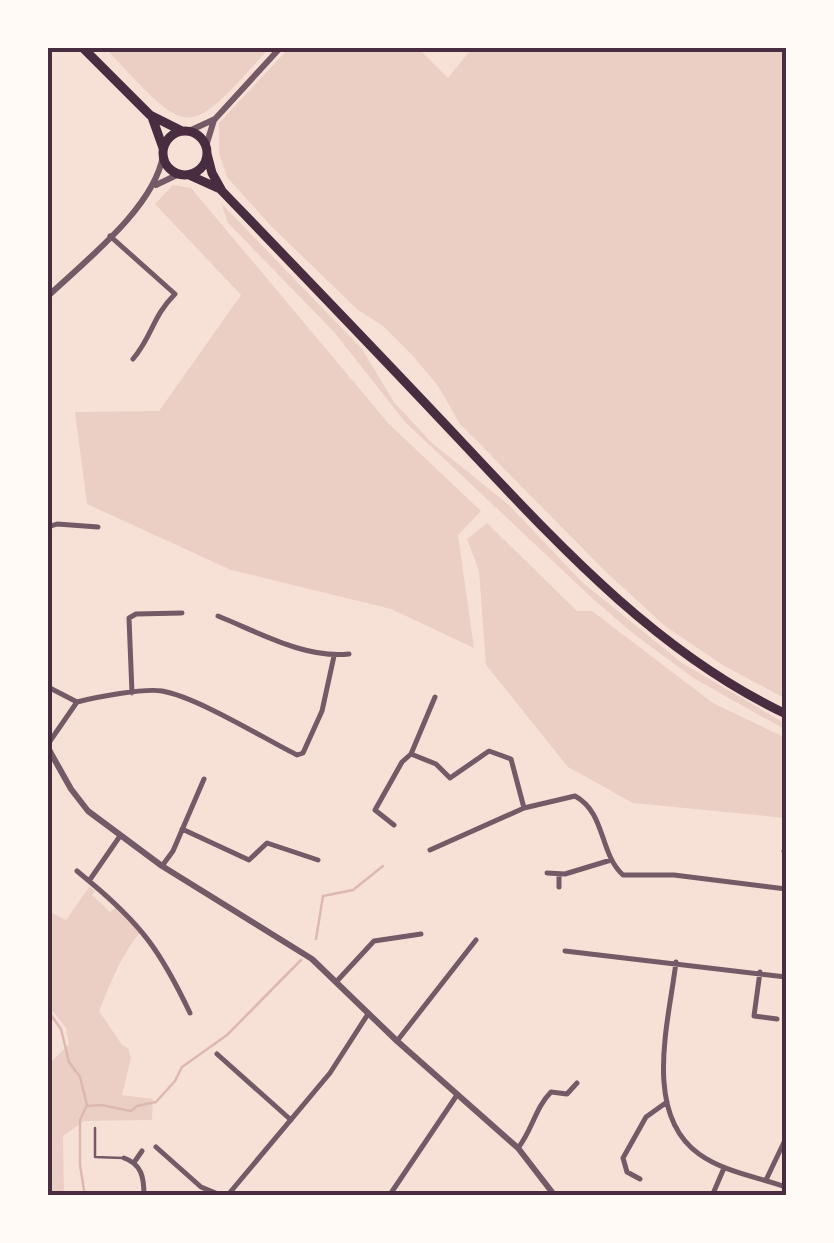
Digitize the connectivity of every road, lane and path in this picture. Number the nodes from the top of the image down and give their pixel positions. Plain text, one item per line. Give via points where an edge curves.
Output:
1 (84, 48) edge
2 (280, 48) edge
3 (150, 114) junction
4 (214, 119) junction
5 (185, 131) junction
6 (206, 150) junction
7 (163, 152) junction
8 (184, 175) junction
9 (154, 185) junction
10 (222, 191) junction
11 (110, 236) junction
12 (48, 296) edge
13 (134, 359) dead end
14 (48, 527) edge
15 (98, 527) dead end
16 (182, 613) dead end
17 (218, 616) dead end
18 (349, 654) dead end
19 (334, 656) junction
20 (48, 687) edge
21 (132, 692) junction
22 (435, 697) dead end
23 (77, 702) junction
24 (786, 714) edge
25 (48, 746) edge
26 (411, 754) junction
27 (204, 779) dead end
28 (524, 808) junction
29 (394, 825) dead end
30 (182, 829) junction
31 (120, 836) junction
32 (430, 850) dead end
33 (318, 860) dead end
34 (611, 860) junction
35 (162, 866) junction
36 (77, 871) dead end
37 (547, 873) dead end
38 (559, 874) junction
39 (89, 881) junction
40 (559, 887) dead end
41 (786, 889) edge
42 (421, 934) dead end
43 (476, 940) dead end
44 (565, 950) dead end
45 (676, 962) junction
46 (760, 972) junction
47 (786, 977) edge
48 (337, 981) junction
49 (190, 1013) dead end
50 (368, 1014) junction
51 (776, 1019) dead end
52 (397, 1040) junction
53 (217, 1054) dead end
54 (576, 1083) dead end
55 (458, 1093) junction
56 (667, 1102) junction
57 (291, 1120) junction
58 (95, 1128) dead end
59 (786, 1138) edge
60 (156, 1147) dead end
61 (518, 1148) junction
62 (142, 1150) dead end
63 (124, 1158) joint
64 (135, 1162) junction
65 (724, 1168) junction
66 (640, 1178) dead end
67 (766, 1180) junction
68 (786, 1187) edge
69 (144, 1196) edge
70 (225, 1196) edge
71 (388, 1196) edge
72 (555, 1196) edge
73 (712, 1196) edge

1 - 3 highway
2 - 4 street
3 - 5 highway
3 - 7 highway
4 - 5 street
4 - 6 street
5 - 6 highway via 200,137
5 - 7 highway via 170,136
6 - 8 highway via 201,168
6 - 10 highway
7 - 8 highway via 169,169
7 - 9 street
8 - 9 street
8 - 10 highway
9 - 11 street
10 - 24 highway via 562,547 696,662
11 - 12 street
11 - 13 street via 175,294 158,311
14 - 15 street
16 - 21 street via 129,618
17 - 19 street
18 - 19 street
19 - 21 street via 322,712 297,755 186,699
20 - 23 street
21 - 23 street
22 - 26 street
23 - 25 street
25 - 31 street via 88,811
26 - 28 street via 450,778 488,751 511,758
26 - 29 street via 375,810
27 - 30 street
28 - 32 street
28 - 34 street via 575,796 596,818
30 - 33 street via 250,860 267,842
30 - 35 street
31 - 35 street
31 - 39 street
34 - 38 street
34 - 41 street via 628,876
35 - 48 street
36 - 39 street
37 - 38 street
38 - 40 street
39 - 49 street via 152,942
42 - 48 street via 374,942
43 - 52 street
44 - 45 street
45 - 46 street
45 - 56 street via 663,1074
46 - 47 street
46 - 51 street via 754,1016
48 - 50 street
50 - 52 street
50 - 57 street
52 - 55 street
53 - 57 street
54 - 61 street via 568,1094 551,1092 542,1101
55 - 61 street
55 - 71 street
56 - 65 street via 680,1137
56 - 66 street via 646,1118 623,1158 627,1172
57 - 70 street
58 - 63 lane via 96,1156
59 - 67 street
60 - 70 street via 201,1187
61 - 72 street
62 - 64 street
63 - 64 street
64 - 69 street
65 - 67 street
65 - 73 street
67 - 68 street

